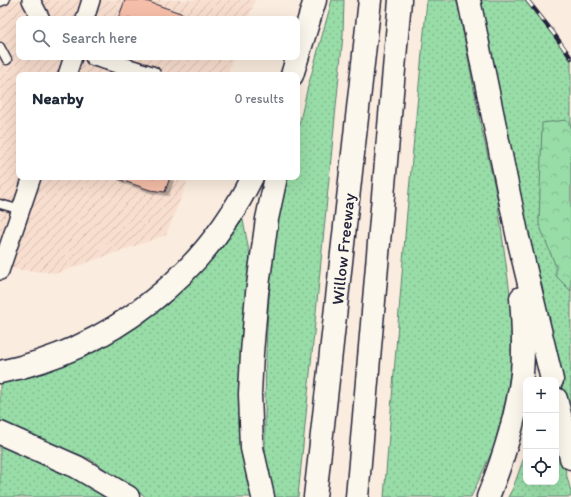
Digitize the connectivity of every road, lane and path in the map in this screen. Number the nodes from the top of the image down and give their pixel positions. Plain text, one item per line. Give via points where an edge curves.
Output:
1 (5, 0) edge
2 (31, 0) edge
3 (91, 0) edge
4 (315, 0) edge
5 (370, 0) edge
6 (400, 0) edge
7 (469, 0) edge
8 (0, 2) edge
9 (39, 16) edge
10 (86, 16) edge
11 (308, 25) junction
12 (0, 47) edge
13 (300, 50) edge
14 (7, 60) dead end
15 (72, 60) edge
16 (104, 60) edge
17 (297, 60) edge
18 (68, 72) edge
19 (142, 72) edge
20 (293, 72) edge
21 (298, 72) edge
22 (31, 180) edge
23 (251, 180) edge
24 (275, 180) edge
25 (0, 204) edge
26 (21, 210) junction
27 (518, 238) junction
28 (0, 271) edge
29 (0, 372) edge
30 (551, 377) edge
31 (559, 411) edge
32 (0, 433) edge
33 (571, 458) edge
34 (128, 497) edge
35 (263, 497) edge
36 (315, 497) edge
37 (357, 497) edge
38 (488, 497) edge

1 - 8 lane
2 - 9 street
3 - 10 street
4 - 11 highway
5 - 36 highway, Willow Freeway
6 - 37 highway, Willow Freeway
7 - 27 highway
11 - 13 highway
11 - 21 highway
12 - 14 lane
15 - 18 street
16 - 19 street
17 - 20 highway
22 - 26 street
23 - 29 highway via 219,231 174,284 123,321 84,344 22,367
24 - 35 highway via 257,293 250,394 252,448
25 - 26 lane
26 - 28 street
27 - 30 highway
27 - 38 highway via 523,333 522,374 512,428
31 - 33 highway
32 - 34 highway via 77,468

